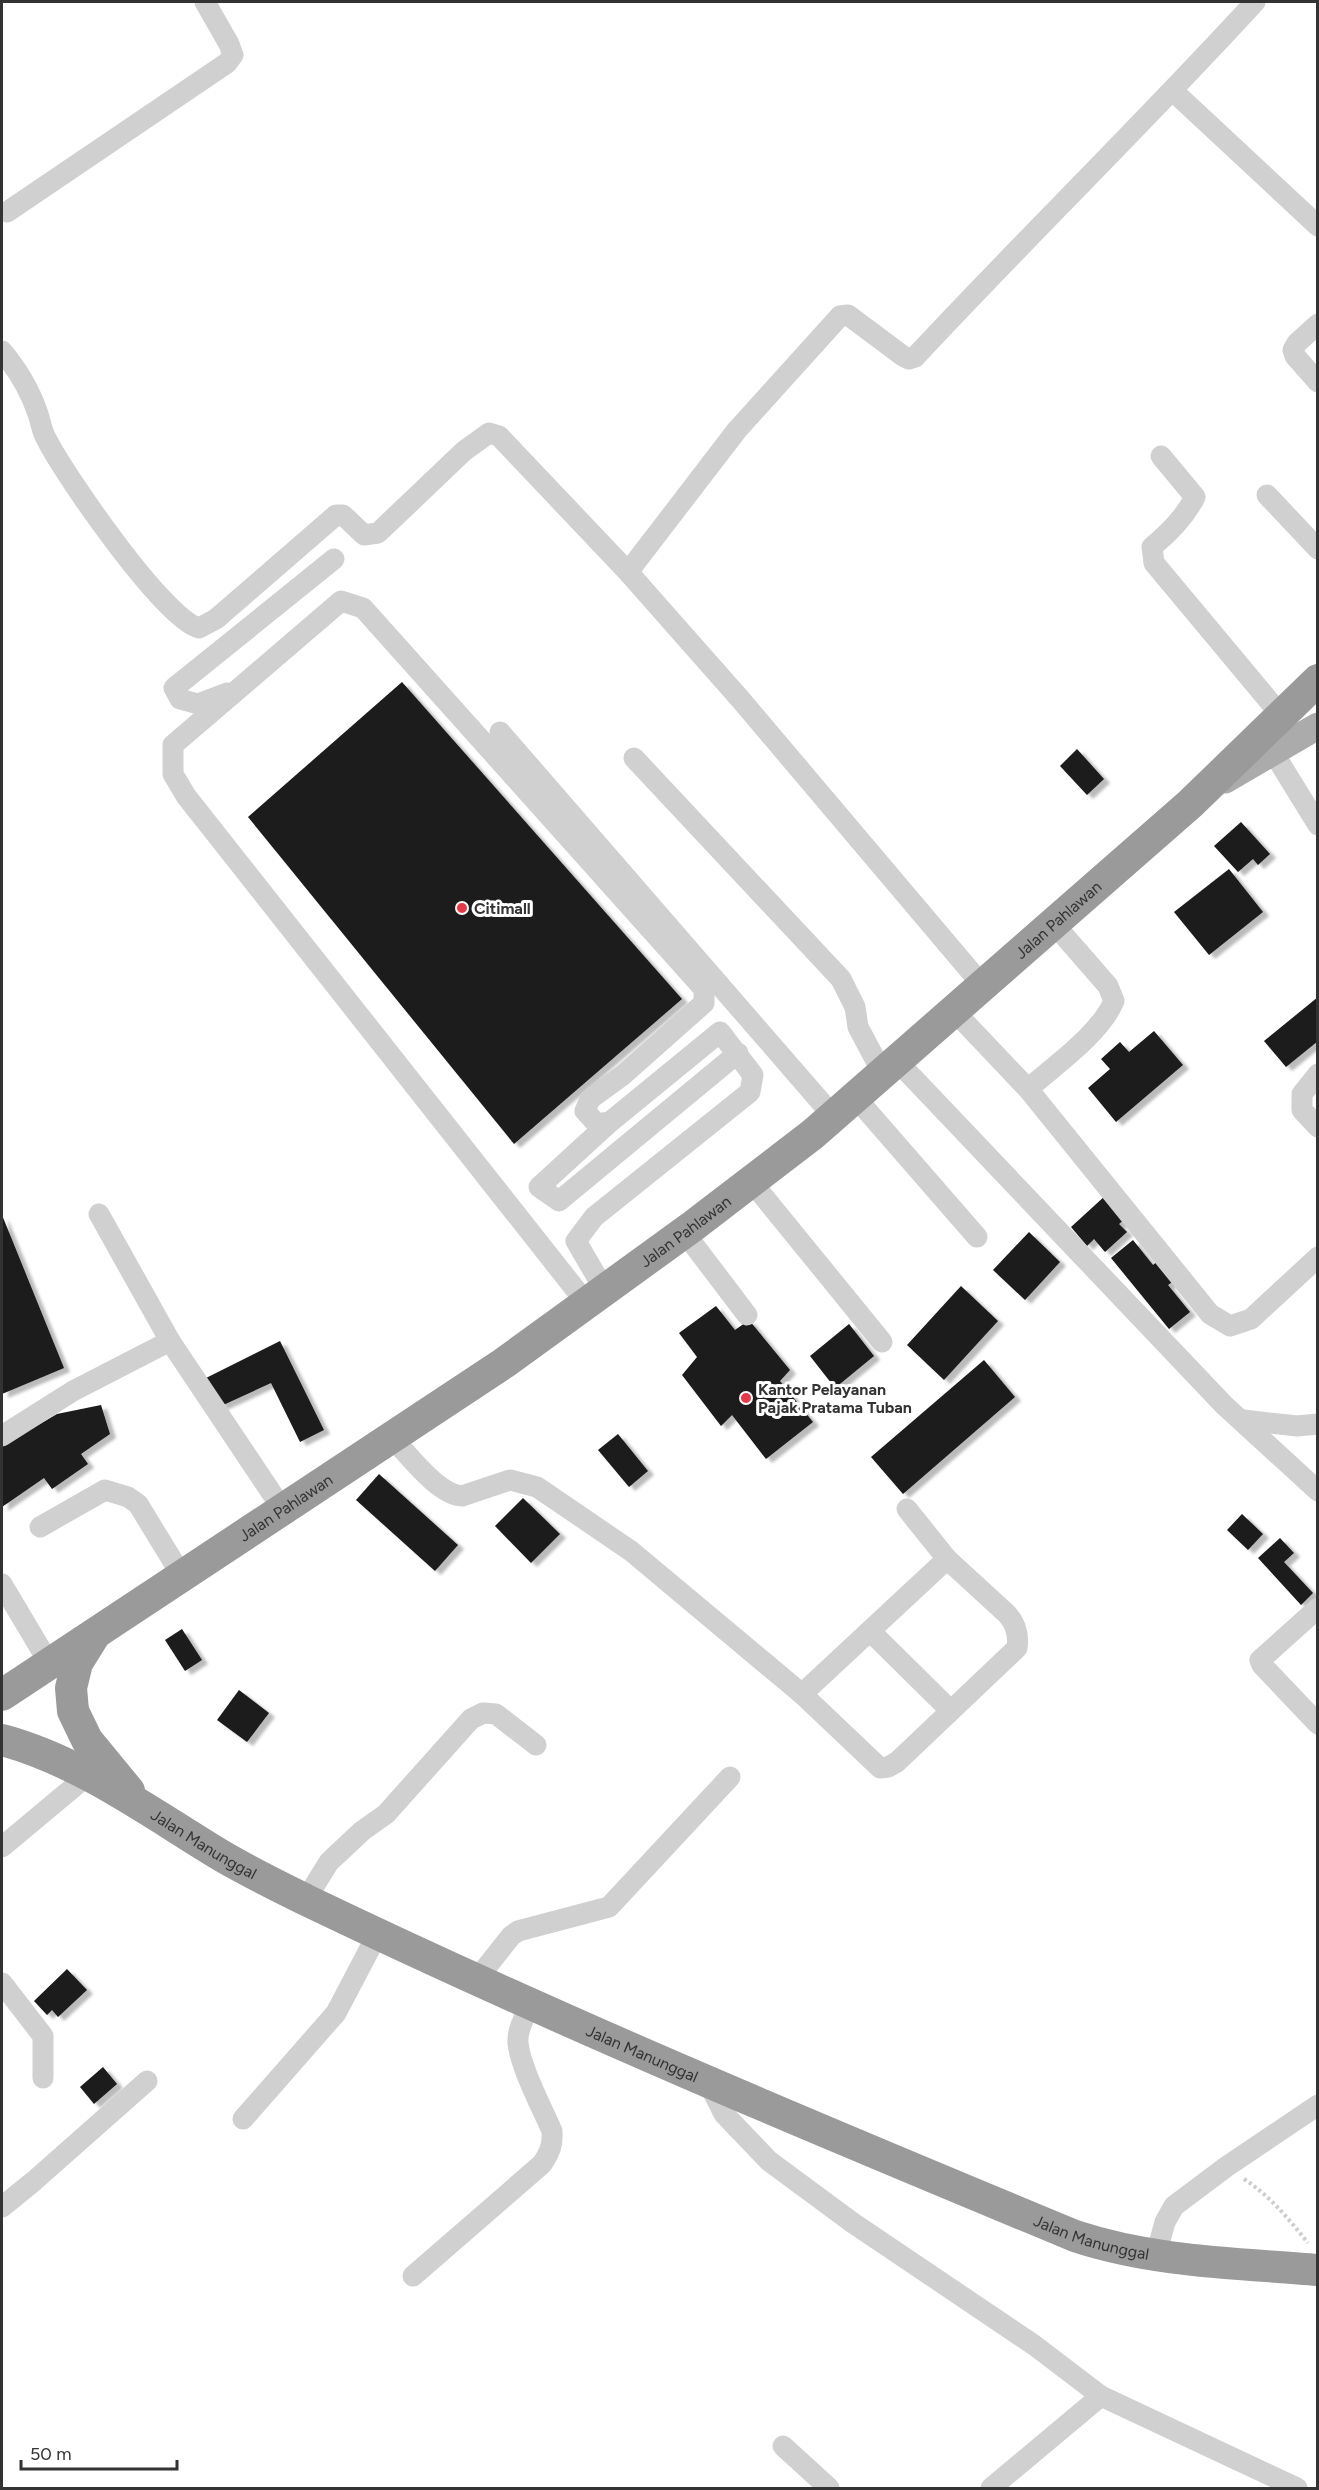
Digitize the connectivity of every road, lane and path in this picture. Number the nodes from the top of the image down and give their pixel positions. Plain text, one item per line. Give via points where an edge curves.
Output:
1 (205, 2) edge
2 (1255, 2) edge
3 (1173, 91) junction
4 (7, 212) dead end
5 (1317, 226) edge
6 (1317, 324) edge
7 (2, 351) edge
8 (1317, 382) edge
9 (1161, 456) dead end
10 (1267, 495) dead end
11 (1317, 549) edge
12 (334, 559) dead end
13 (628, 572) junction
14 (1317, 680) edge
15 (239, 689) junction
16 (1280, 714) junction
17 (1317, 726) edge
18 (500, 732) dead end
19 (1272, 752) junction
20 (634, 758) dead end
21 (1190, 804) junction
22 (1317, 825) edge
23 (1054, 924) junction
24 (983, 986) junction
25 (725, 991) junction
26 (705, 1004) junction
27 (955, 1012) junction
28 (738, 1053) junction
29 (891, 1068) junction
30 (1317, 1074) edge
31 (1028, 1089) junction
32 (845, 1108) junction
33 (610, 1122) junction
34 (1317, 1127) edge
35 (752, 1181) junction
36 (99, 1214) dead end
37 (684, 1232) junction
38 (977, 1237) dead end
39 (1317, 1257) edge
40 (596, 1297) junction
41 (747, 1315) dead end
42 (170, 1341) junction
43 (882, 1342) dead end
44 (1243, 1420) junction
45 (1317, 1424) edge
46 (2, 1436) edge
47 (392, 1438) junction
48 (1317, 1491) edge
49 (907, 1509) dead end
50 (283, 1510) junction
51 (40, 1527) dead end
52 (947, 1559) junction
53 (182, 1576) junction
54 (2, 1584) edge
55 (1317, 1608) edge
56 (870, 1631) junction
57 (95, 1633) junction
58 (49, 1663) junction
59 (9, 1690) edge
60 (802, 1694) junction
61 (950, 1710) junction
62 (1316, 1719) edge
63 (2, 1740) edge
64 (536, 1745) dead end
65 (87, 1776) junction
66 (730, 1777) dead end
67 (147, 1808) junction
68 (2, 1847) edge
69 (306, 1899) junction
70 (378, 1933) junction
71 (477, 1979) junction
72 (2, 1983) edge
73 (532, 2004) junction
74 (43, 2078) dead end
75 (707, 2080) junction
76 (147, 2081) dead end
77 (1317, 2105) edge
78 (243, 2119) dead end
79 (1226, 2167) junction
80 (2, 2207) edge
81 (1155, 2255) junction
82 (1314, 2258) edge
83 (412, 2276) dead end
84 (1101, 2396) junction
85 (783, 2446) dead end
86 (1317, 2486) edge
87 (829, 2488) edge
88 (991, 2488) edge
89 (1297, 2488) edge
90 (1311, 2488) edge

1 - 4 street via 233,55 227,63
2 - 3 street
3 - 5 street
3 - 13 street via 1001,264 915,357 903,356 849,315 840,316 737,430
6 - 8 street via 1293,350
7 - 13 street via 29,389 45,437 78,492 148,583 193,626 200,628 216,619 336,515 342,515 364,535 378,533 464,451 489,433 504,439
9 - 16 street via 1195,497 1167,535 1152,547 1154,563
10 - 11 street
12 - 15 street via 174,688 180,699 198,704
13 - 24 street
14 - 16 highway
15 - 26 street via 341,601 363,608 704,989
15 - 40 street via 173,745 173,774 186,796
16 - 21 highway
17 - 19 main road, Jalan Pahlawan
18 - 25 street
19 - 21 main road, Jalan Pahlawan
19 - 22 street
20 - 29 street via 841,979 855,1007 858,1027
21 - 23 highway, Jalan Pahlawan
23 - 24 highway, Jalan Pahlawan
23 - 31 street via 1108,986 1114,1001 1109,1013 1078,1045
24 - 27 highway, Jalan Pahlawan
25 - 26 street
25 - 32 street
26 - 33 street via 590,1099 585,1111 592,1121
27 - 29 highway, Jalan Pahlawan
27 - 31 street
28 - 33 street via 720,1032
28 - 33 street via 559,1201 539,1186
28 - 40 street via 753,1075 750,1092 594,1217 576,1241
29 - 32 highway, Jalan Pahlawan
29 - 44 street
30 - 34 street via 1302,1094 1302,1110
31 - 39 street via 1210,1314 1230,1326 1251,1319
32 - 35 highway, Jalan Pahlawan
32 - 38 street
35 - 37 highway, Jalan Pahlawan
35 - 43 street
36 - 42 street
37 - 40 highway, Jalan Pahlawan
37 - 41 street
40 - 47 highway, Jalan Pahlawan
42 - 46 street via 73,1391
42 - 50 street
44 - 45 street via 1297,1426
44 - 48 street
47 - 50 highway, Jalan Pahlawan
47 - 60 street via 436,1484 455,1495 510,1480 537,1487 630,1551
49 - 52 street
50 - 53 highway, Jalan Pahlawan
51 - 53 street via 105,1490 118,1493 138,1504
52 - 56 street
52 - 61 street via 1007,1614 1018,1639 1017,1648
53 - 57 highway, Jalan Pahlawan
54 - 58 street
55 - 62 street via 1260,1660
56 - 60 street
56 - 61 street
57 - 58 highway, Jalan Pahlawan
57 - 67 highway via 77,1664 71,1688 73,1712 99,1755
58 - 59 highway, Jalan Pahlawan
60 - 61 street via 880,1768 897,1762
63 - 65 highway, Jalan Manunggal via 56,1759
64 - 69 street via 496,1714 483,1713 471,1719 394,1805 329,1862
65 - 67 highway, Jalan Manunggal
65 - 68 street
66 - 71 street via 609,1907 518,1931
67 - 69 highway, Jalan Manunggal via 221,1856
69 - 70 highway, Jalan Manunggal
70 - 71 highway, Jalan Manunggal
70 - 78 street via 336,2013
71 - 73 highway, Jalan Manunggal
72 - 74 street via 43,2036
73 - 75 highway, Jalan Manunggal
73 - 83 street via 518,2043 552,2131 549,2153 542,2164
75 - 81 highway, Jalan Manunggal via 1075,2236 1104,2246
75 - 84 street via 724,2114 769,2161
76 - 80 street
77 - 79 street
79 - 81 street via 1174,2206
79 - 82 path via 1262,2191 1282,2211
81 - 82 highway, Jalan Manunggal
84 - 88 street
84 - 89 street
85 - 87 street
86 - 90 street

